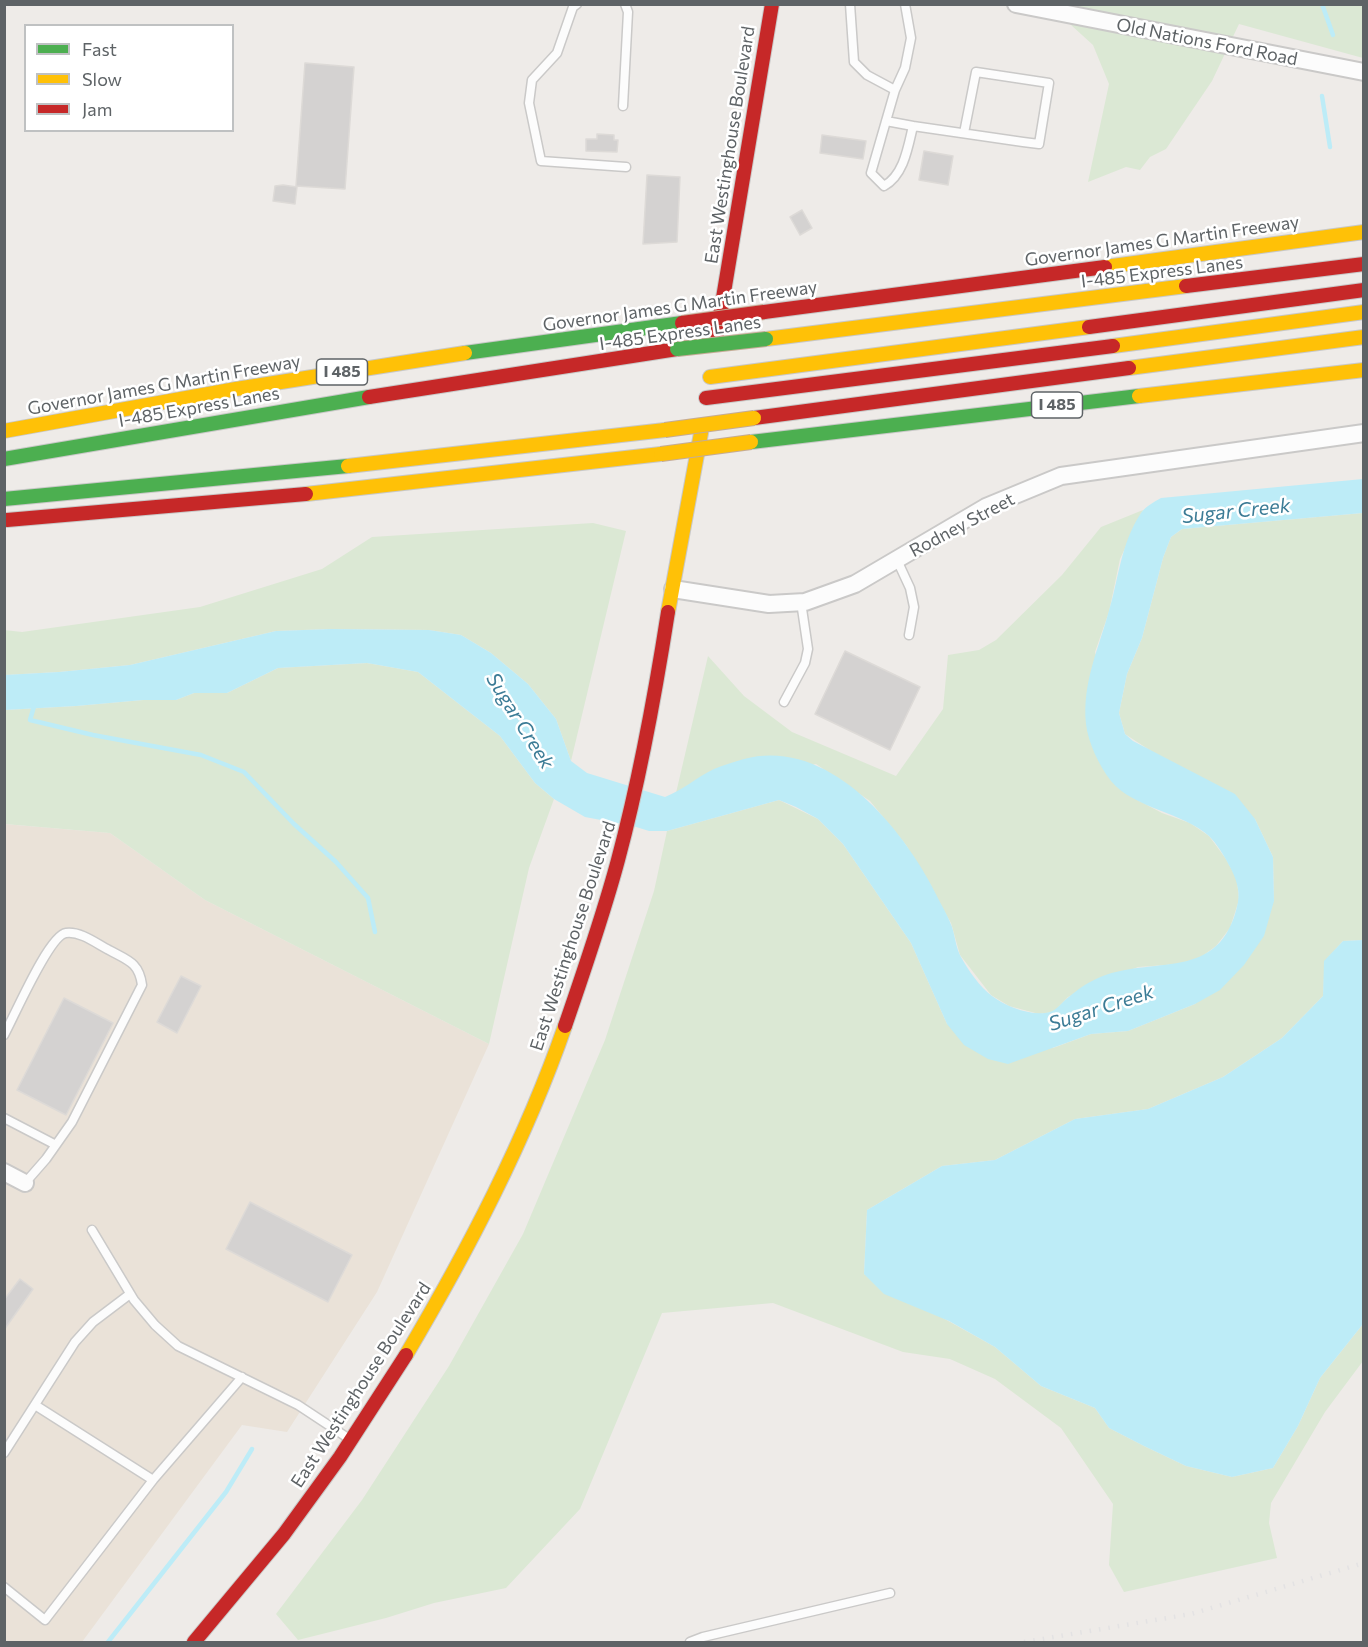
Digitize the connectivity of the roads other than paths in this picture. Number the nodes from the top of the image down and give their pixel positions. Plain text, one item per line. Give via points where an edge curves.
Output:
1 (577, 4) edge
2 (625, 4) edge
3 (772, 4) edge
4 (850, 4) edge
5 (905, 4) edge
6 (1016, 4) edge
7 (1364, 72) edge
8 (895, 90) junction
9 (623, 106) dead end
10 (886, 121) junction
11 (913, 126) junction
12 (964, 133) junction
13 (626, 167) dead end
14 (1364, 232) edge
15 (1364, 264) edge
16 (1364, 290) edge
17 (1364, 312) edge
18 (1364, 337) edge
19 (1364, 370) edge
20 (710, 377) junction
21 (706, 398) junction
22 (343, 401) junction
23 (212, 410) dead end
24 (189, 411) dead end
25 (69, 420) junction
26 (4, 431) edge
27 (1364, 433) edge
28 (4, 459) edge
29 (4, 500) edge
30 (4, 520) edge
31 (897, 560) junction
32 (673, 589) junction
33 (801, 602) junction
34 (909, 635) dead end
35 (784, 702) dead end
36 (4, 1035) edge
37 (4, 1118) edge
38 (56, 1145) junction
39 (4, 1172) edge
40 (25, 1183) joint
41 (92, 1230) dead end
42 (130, 1294) junction
43 (242, 1377) junction
44 (35, 1405) junction
45 (351, 1440) junction
46 (4, 1453) edge
47 (153, 1480) junction
48 (4, 1587) edge
49 (890, 1593) dead end
50 (194, 1642) edge
51 (690, 1642) edge

1 - 13 lane via 557,53 532,80 529,103 541,161
2 - 9 lane via 628,12
3 - 20 main road, East Westinghouse Boulevard
4 - 8 lane via 854,62 867,75
5 - 8 lane via 911,38 905,69
6 - 7 street, Old Nations Ford Road
8 - 10 lane
10 - 11 lane
10 - 11 lane via 871,173 884,186 894,181
11 - 12 lane
12 - 12 lane via 1039,144 1049,83 976,72
14 - 25 main road, Governor James G Martin Freeway / I 485, bridge via 426,358
15 - 22 main road, I-485 Express Lanes / I 485, bridge via 677,349
16 - 20 main road
17 - 21 main road
18 - 29 main road, I 485, bridge via 512,449
19 - 30 main road, I 485, bridge via 310,494
20 - 21 main road, East Westinghouse Boulevard
21 - 32 main road, East Westinghouse Boulevard
22 - 23 main road
22 - 28 main road, I-485 Express Lanes / I 485
24 - 25 main road
25 - 26 main road, Governor James G Martin Freeway / I 485
27 - 31 street, Rodney Street via 1061,476 986,507
31 - 33 street, Rodney Street via 855,584
31 - 34 lane via 914,607
32 - 33 street, Rodney Street via 769,604
32 - 45 main road, East Westinghouse Boulevard via 633,801 598,929 543,1086 463,1258
33 - 35 lane via 808,650
36 - 38 lane via 47,951 65,933 80,934 134,964 140,974 142,985 72,1122
37 - 38 lane
38 - 40 lane
39 - 40 street
41 - 42 lane
42 - 43 lane via 178,1346
42 - 44 lane via 93,1322 75,1342
43 - 45 lane via 298,1405
43 - 47 lane
44 - 46 lane
44 - 47 lane
45 - 50 main road, East Westinghouse Boulevard via 284,1534
47 - 48 lane via 45,1620
49 - 51 lane

